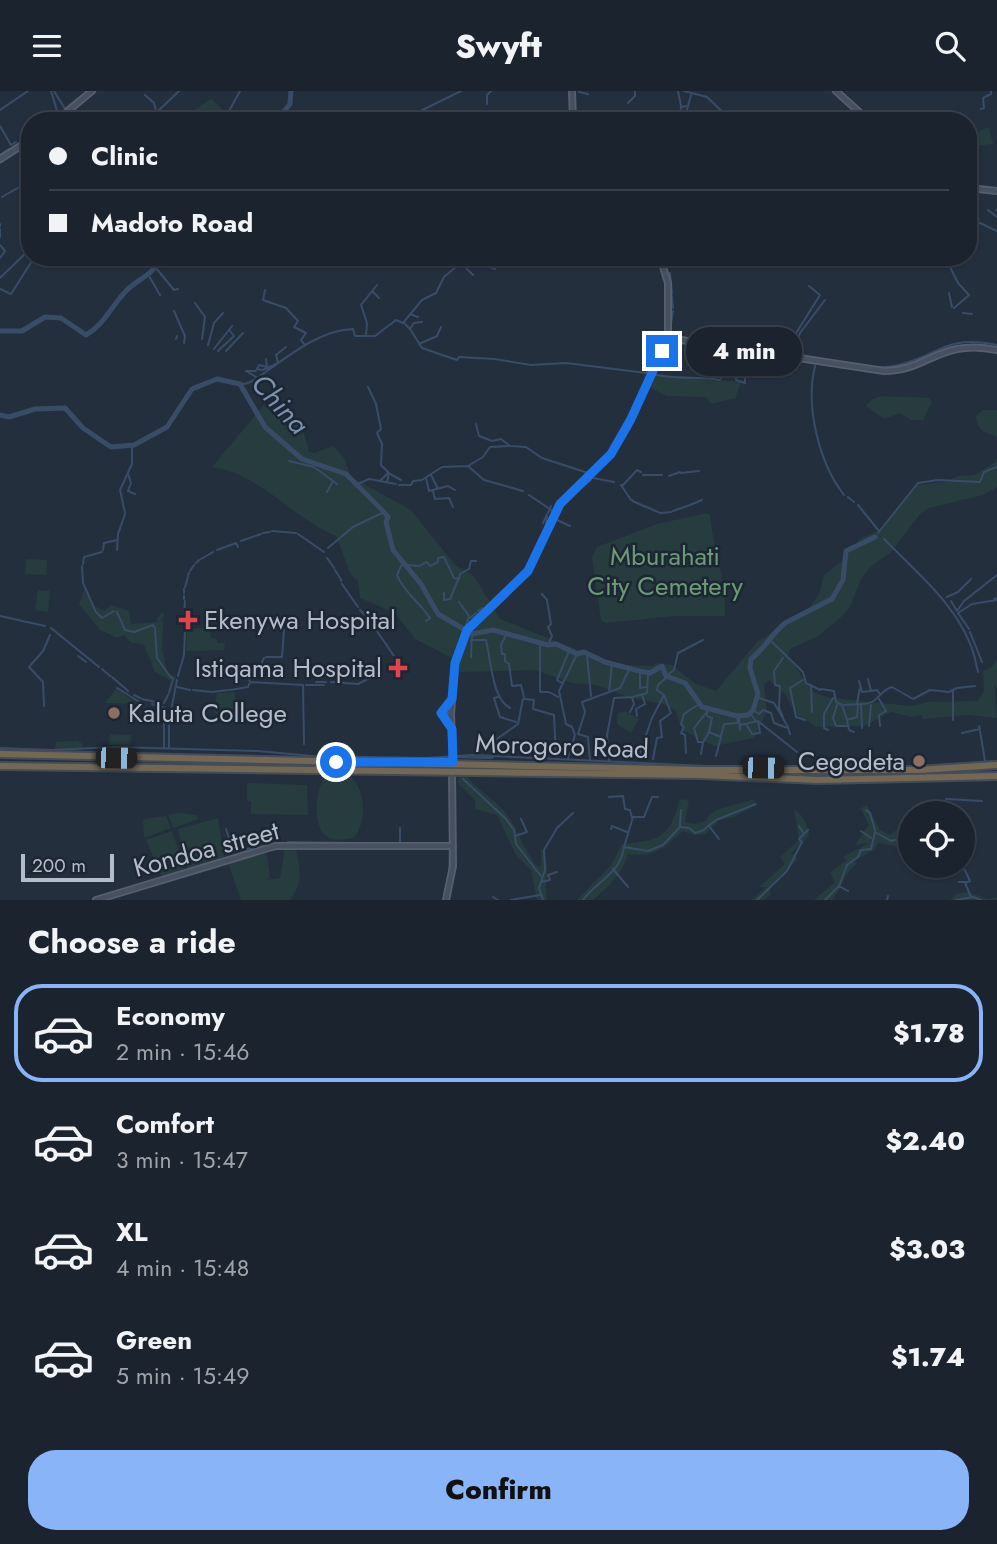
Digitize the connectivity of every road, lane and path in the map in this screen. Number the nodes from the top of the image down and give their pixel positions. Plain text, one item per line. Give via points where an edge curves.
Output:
1 (92, 91) edge
2 (572, 91) edge
3 (836, 91) edge
4 (67, 112) edge
5 (573, 112) edge
6 (859, 112) edge
7 (21, 146) edge
8 (0, 159) edge
9 (977, 189) edge
10 (997, 191) edge
11 (663, 266) edge
12 (668, 338) junction
13 (997, 350) edge
14 (452, 699) junction
15 (445, 709) junction
16 (451, 713) junction
17 (445, 718) junction
18 (451, 726) junction
19 (0, 754) edge
20 (453, 762) junction
21 (997, 765) edge
22 (0, 766) edge
23 (452, 774) junction
24 (997, 776) edge
25 (453, 846) junction
26 (96, 900) edge
27 (446, 900) edge

1 - 4 street
2 - 5 street
3 - 6 street
7 - 8 street
9 - 10 street
11 - 12 street via 668,283
12 - 13 street via 884,371 955,347
12 - 14 street via 611,454 565,498 528,571 467,630 455,663
14 - 15 street
14 - 16 street
15 - 16 street
15 - 17 street via 441,714
16 - 17 street
16 - 18 street
17 - 18 street
18 - 20 street
19 - 20 highway, Morogoro Road
20 - 21 highway, Morogoro Road via 702,770 917,770
22 - 23 highway, Morogoro Road
23 - 24 highway, Morogoro Road via 803,780
23 - 25 street
25 - 26 street, Kondoa street via 275,846
25 - 27 street

